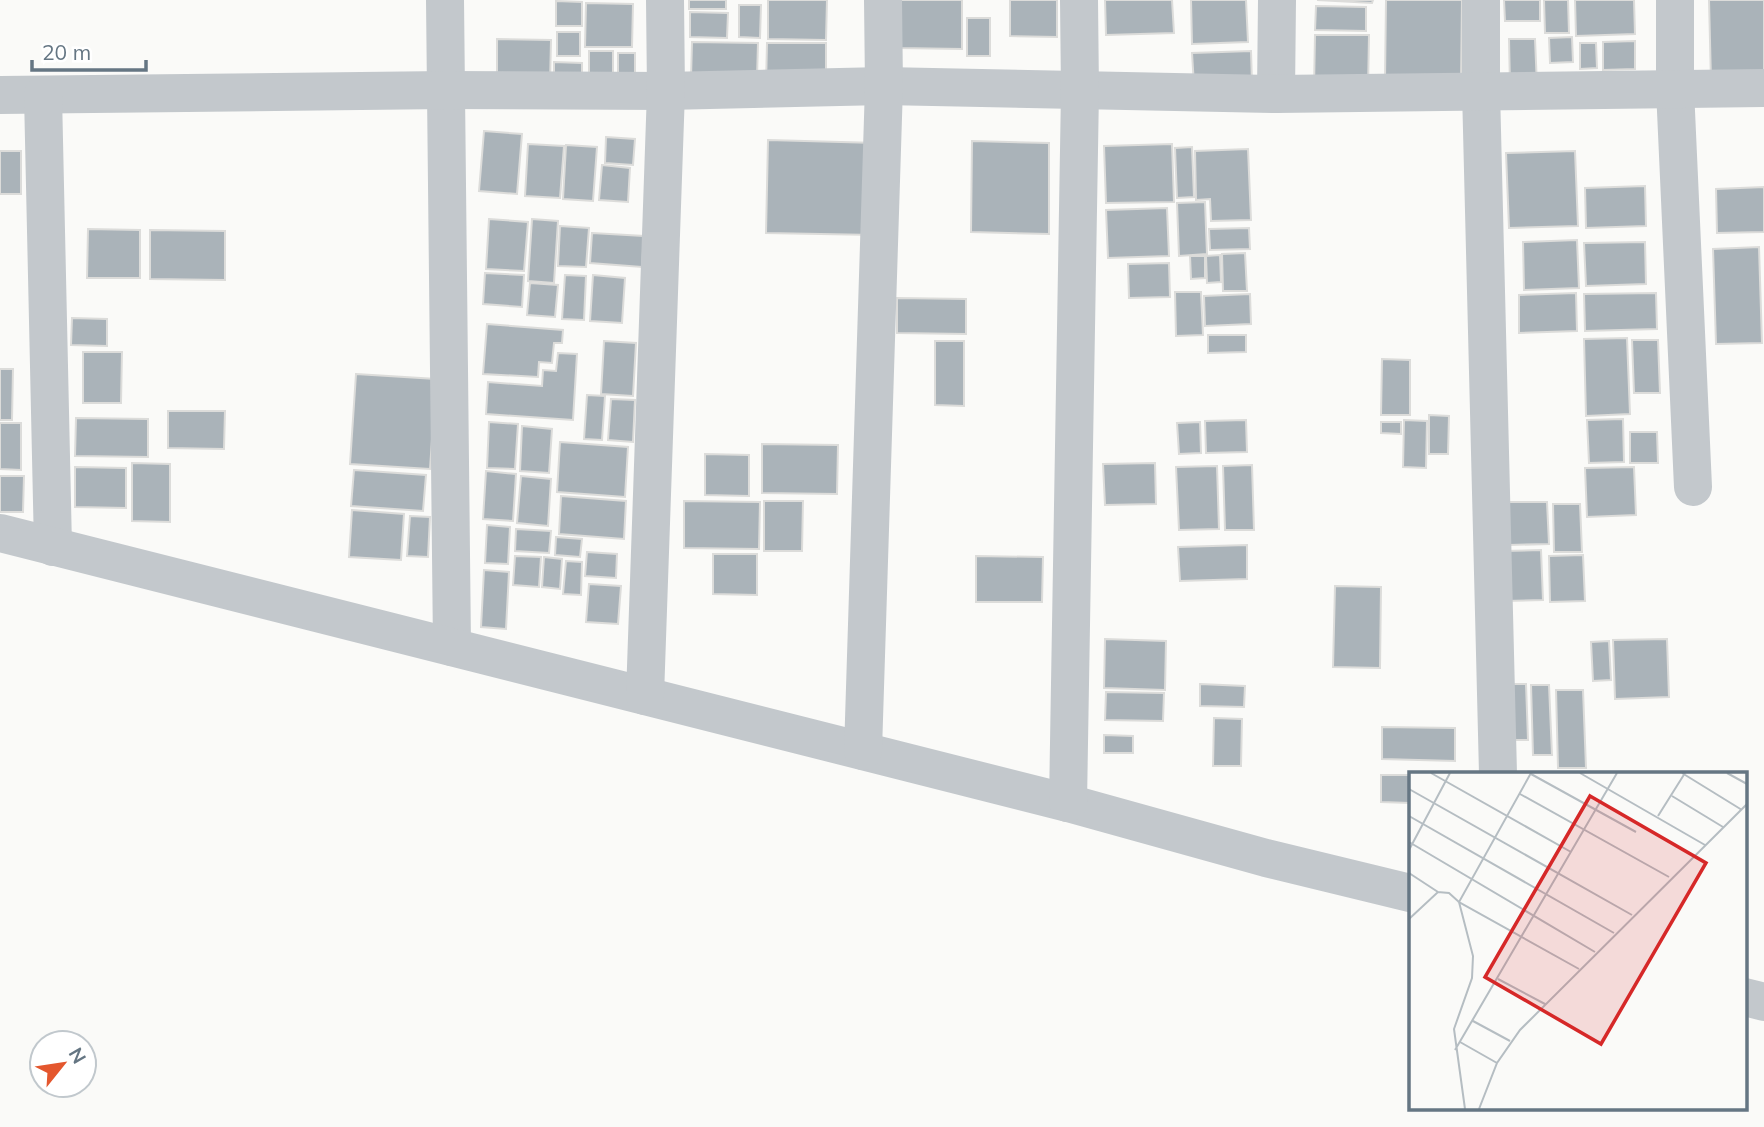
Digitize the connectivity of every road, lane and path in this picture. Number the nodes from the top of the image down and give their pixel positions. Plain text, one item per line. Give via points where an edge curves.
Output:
1 (445, 0) edge
2 (665, 0) edge
3 (883, 0) edge
4 (1079, 0) edge
5 (1277, 0) edge
6 (1481, 0) edge
7 (1675, 0) edge
8 (884, 86) junction
9 (1764, 88) edge
10 (1675, 89) junction
11 (446, 90) junction
12 (666, 90) junction
13 (1481, 90) junction
14 (1080, 91) junction
15 (1276, 94) junction
16 (0, 95) edge
17 (43, 95) junction
18 (1693, 487) dead end
19 (0, 533) edge
20 (53, 547) junction
21 (452, 647) junction
22 (645, 696) junction
23 (863, 751) junction
24 (1498, 772) edge
25 (1068, 803) junction
26 (1409, 893) edge
27 (1746, 997) edge
28 (1764, 1002) edge

1 - 11 street
2 - 12 street
3 - 8 street
4 - 14 street
5 - 15 street
6 - 13 street
7 - 10 street
8 - 12 street
8 - 14 street
8 - 23 street
9 - 10 street
10 - 13 street
10 - 18 street
11 - 12 street
11 - 17 street
11 - 21 street
12 - 22 street
13 - 15 street
13 - 24 street
14 - 15 street
14 - 25 street
16 - 17 street
17 - 20 street
19 - 20 street
20 - 21 street
21 - 22 street
22 - 23 street
23 - 25 street
25 - 26 street
27 - 28 street

